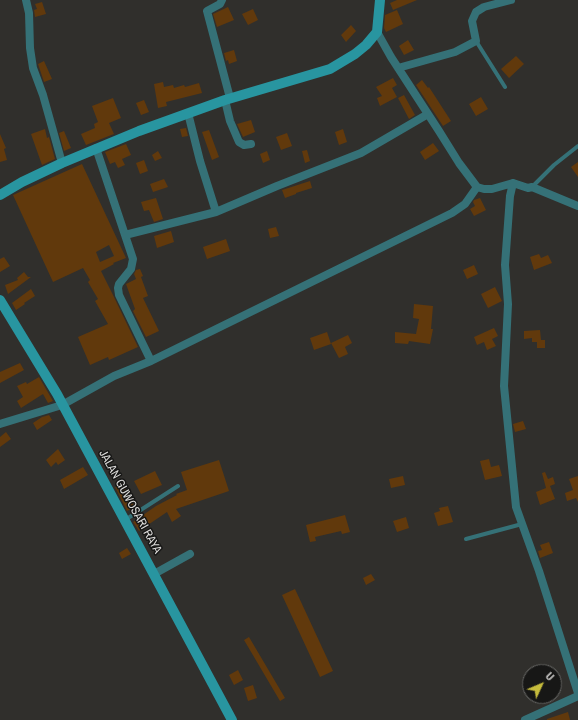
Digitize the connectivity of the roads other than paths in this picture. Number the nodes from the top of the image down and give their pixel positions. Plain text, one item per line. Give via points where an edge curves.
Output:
1 (26, 0) edge
2 (222, 0) edge
3 (380, 0) edge
4 (511, 0) edge
5 (377, 32) junction
6 (476, 42) junction
7 (398, 68) junction
8 (505, 87) dead end
9 (228, 99) junction
10 (188, 113) junction
11 (428, 114) junction
12 (251, 144) dead end
13 (578, 146) edge
14 (96, 148) junction
15 (62, 163) junction
16 (513, 182) junction
17 (477, 187) junction
18 (532, 187) junction
19 (0, 195) edge
20 (578, 206) edge
21 (216, 212) junction
22 (125, 235) junction
23 (0, 300) edge
24 (151, 361) junction
25 (62, 405) junction
26 (0, 424) edge
27 (178, 486) dead end
28 (124, 521) junction
29 (522, 524) junction
30 (466, 539) dead end
31 (190, 554) dead end
32 (154, 574) junction
33 (578, 695) edge
34 (232, 720) edge
35 (525, 720) edge

1 - 15 street via 33,68
2 - 9 street via 220,4 207,11
3 - 5 street
4 - 6 street via 484,7 476,12 472,21
5 - 7 street
5 - 9 street via 366,45 330,69
6 - 7 street via 455,52
6 - 8 lane
7 - 11 street
9 - 10 street
9 - 12 street via 230,121 239,142 244,145
10 - 14 street
10 - 21 street
11 - 17 street via 458,163
11 - 21 street via 361,153
13 - 18 lane
14 - 15 street
14 - 22 street
15 - 19 street
16 - 17 street via 492,189
16 - 18 street
16 - 29 street via 505,265 508,304 504,386 516,507
17 - 24 street via 465,204 452,213
18 - 20 street
21 - 22 street
22 - 24 street via 132,264 131,270 119,284 119,295
23 - 25 street, JALAN GUWOSARI RAYA
24 - 25 street via 104,380
25 - 26 street
25 - 28 street, JALAN GUWOSARI RAYA
27 - 28 lane
28 - 32 street, JALAN GUWOSARI RAYA
29 - 30 lane
29 - 33 street
31 - 32 street
32 - 34 street, JALAN GUWOSARI RAYA
33 - 35 street

